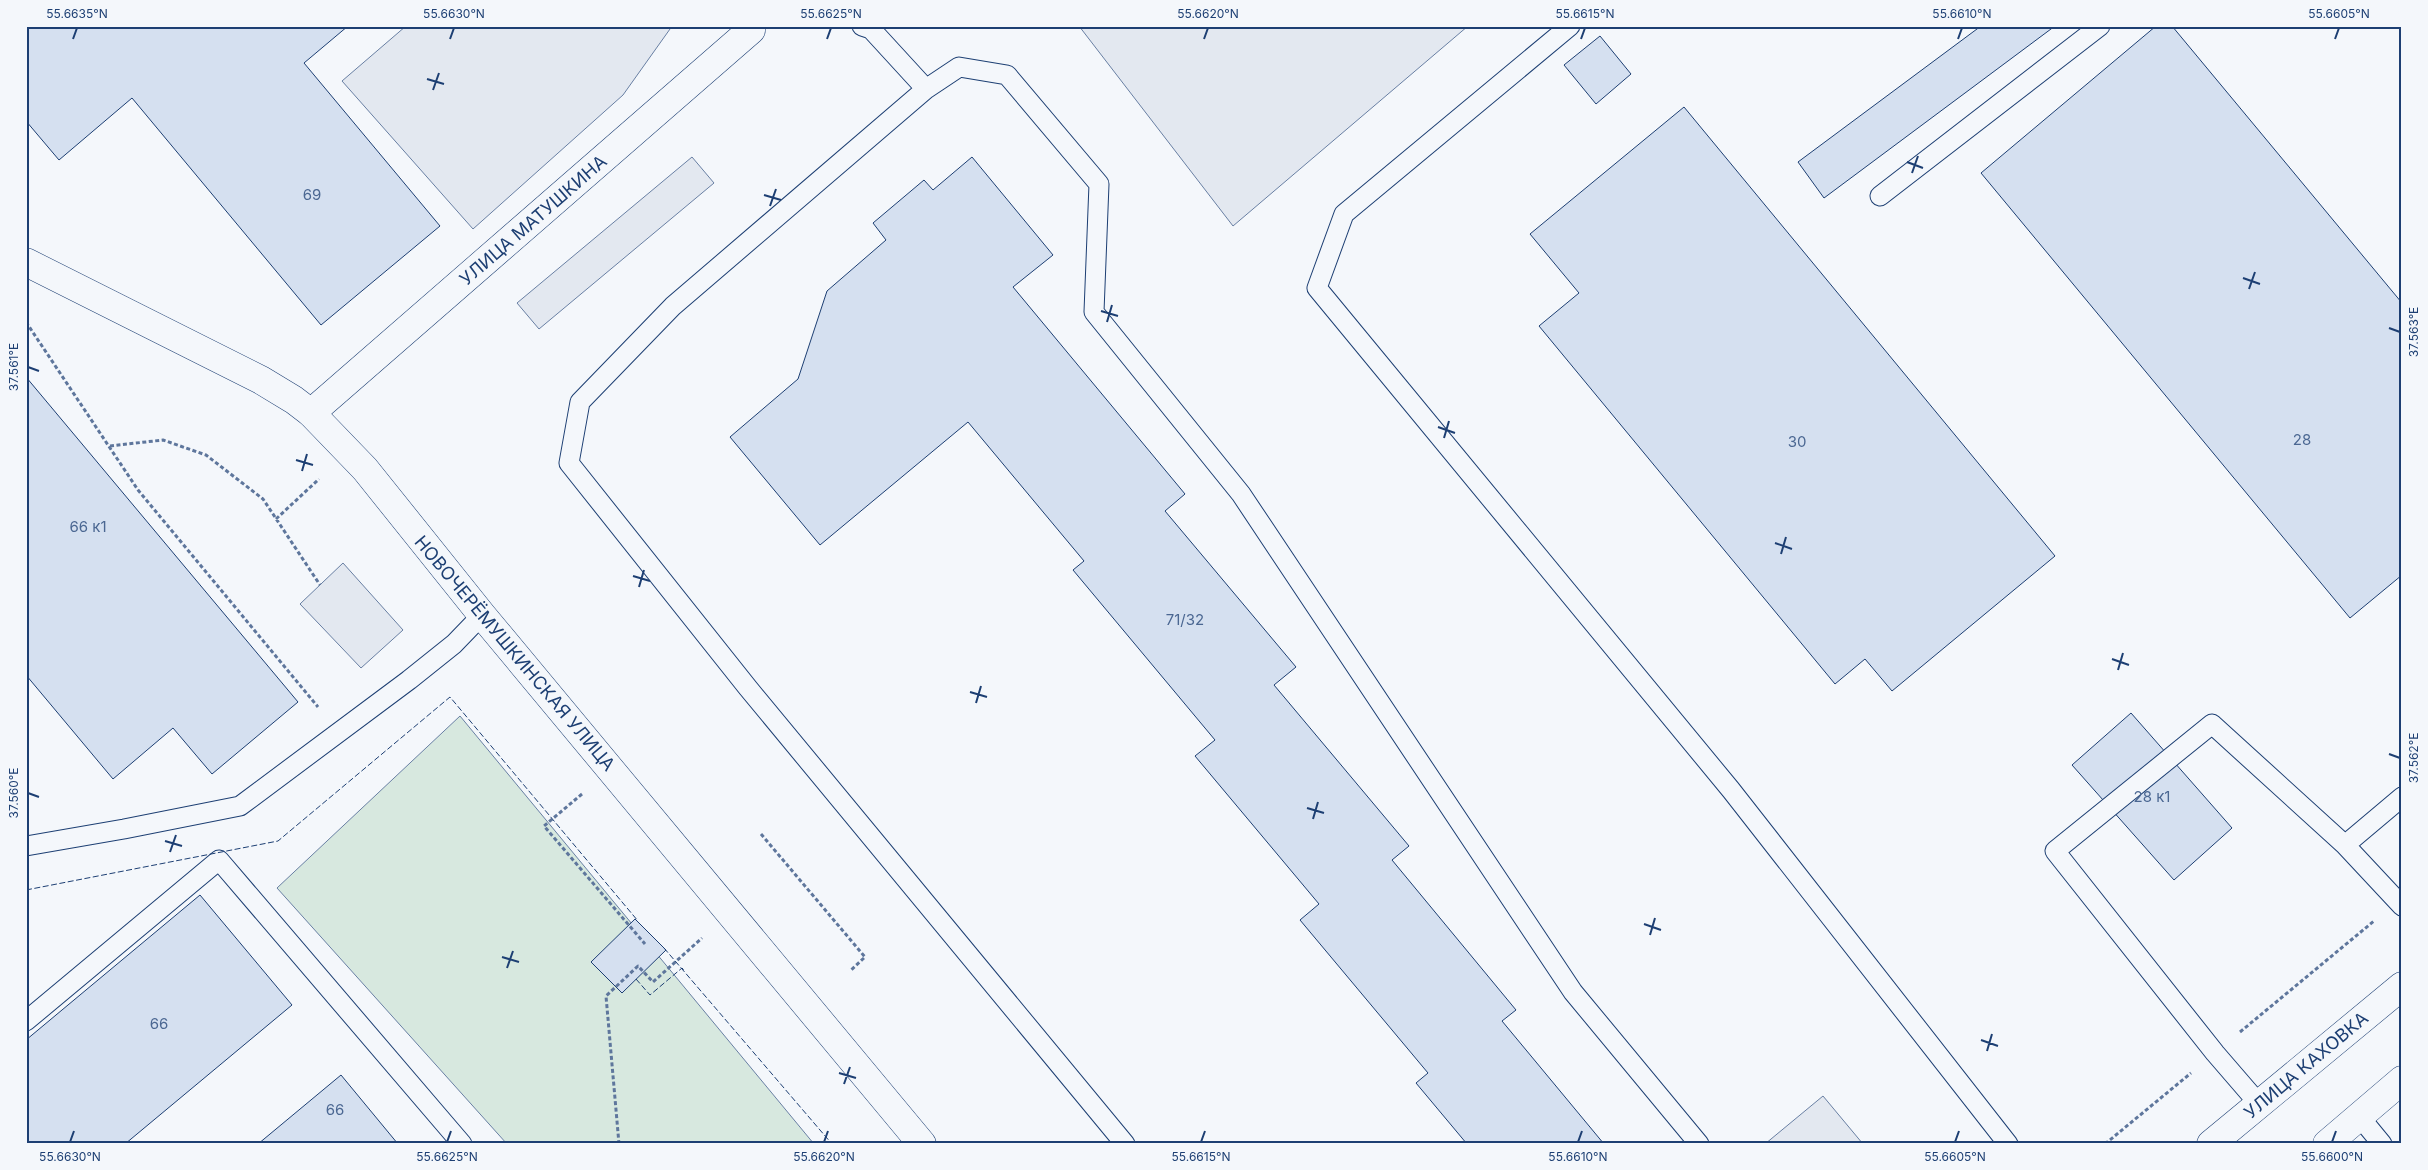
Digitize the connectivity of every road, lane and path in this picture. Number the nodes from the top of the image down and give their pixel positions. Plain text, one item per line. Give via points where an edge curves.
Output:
1 (862, 26) edge
2 (1570, 26) edge
3 (2100, 26) edge
4 (752, 27) edge
5 (926, 89) junction
6 (1880, 196) dead end
7 (26, 262) edge
8 (26, 322) edge
9 (311, 413) junction
10 (110, 446) junction
11 (319, 480) dead end
12 (276, 519) junction
13 (320, 585) dead end
14 (482, 615) junction
15 (322, 712) dead end
16 (582, 794) dead end
17 (2402, 797) edge
18 (761, 834) dead end
19 (2344, 845) junction
20 (26, 846) edge
21 (2399, 904) edge
22 (702, 938) dead end
23 (645, 944) dead end
24 (850, 971) dead end
25 (2402, 986) edge
26 (26, 1021) edge
27 (2215, 1053) junction
28 (2402, 1080) edge
29 (2259, 1104) junction
30 (2359, 1116) junction
31 (462, 1144) edge
32 (619, 1144) edge
33 (922, 1144) edge
34 (1125, 1144) edge
35 (1699, 1144) edge
36 (2008, 1144) edge
37 (2105, 1144) edge
38 (2211, 1144) edge
39 (2327, 1144) edge
40 (2382, 1144) edge

1 - 5 lane via 871,29
2 - 36 lane via 1344,214 1317,288 1731,790
3 - 6 lane
4 - 9 street, УЛИЦА МАТУШКИНА
5 - 34 lane via 673,306 593,388 580,402 569,463 748,688
5 - 35 lane via 958,67 1007,75 1099,184 1094,312 1241,494 1573,992
7 - 9 street, НОВОЧЕРЁМУШКИНСКАЯ УЛИЦА via 261,380
8 - 10 path
9 - 14 street, НОВОЧЕРЁМУШКИНСКАЯ УЛИЦА via 366,470
10 - 12 path via 163,440 206,456 263,499
10 - 15 path via 138,490
11 - 12 path
12 - 13 path
14 - 20 lane via 454,644 409,680 240,806
14 - 33 street, НОВОЧЕРЁМУШКИНСКАЯ УЛИЦА
16 - 23 path via 544,826
17 - 19 lane
18 - 24 path via 865,957
19 - 21 lane
19 - 27 lane via 2212,724 2055,851
21 - 27 path
22 - 32 path via 654,982 638,966 606,996
25 - 29 street, УЛИЦА КАХОВКА
26 - 31 lane via 219,860
27 - 29 lane
27 - 37 path
28 - 30 street
29 - 38 street, УЛИЦА КАХОВКА
30 - 39 street
30 - 40 lane

